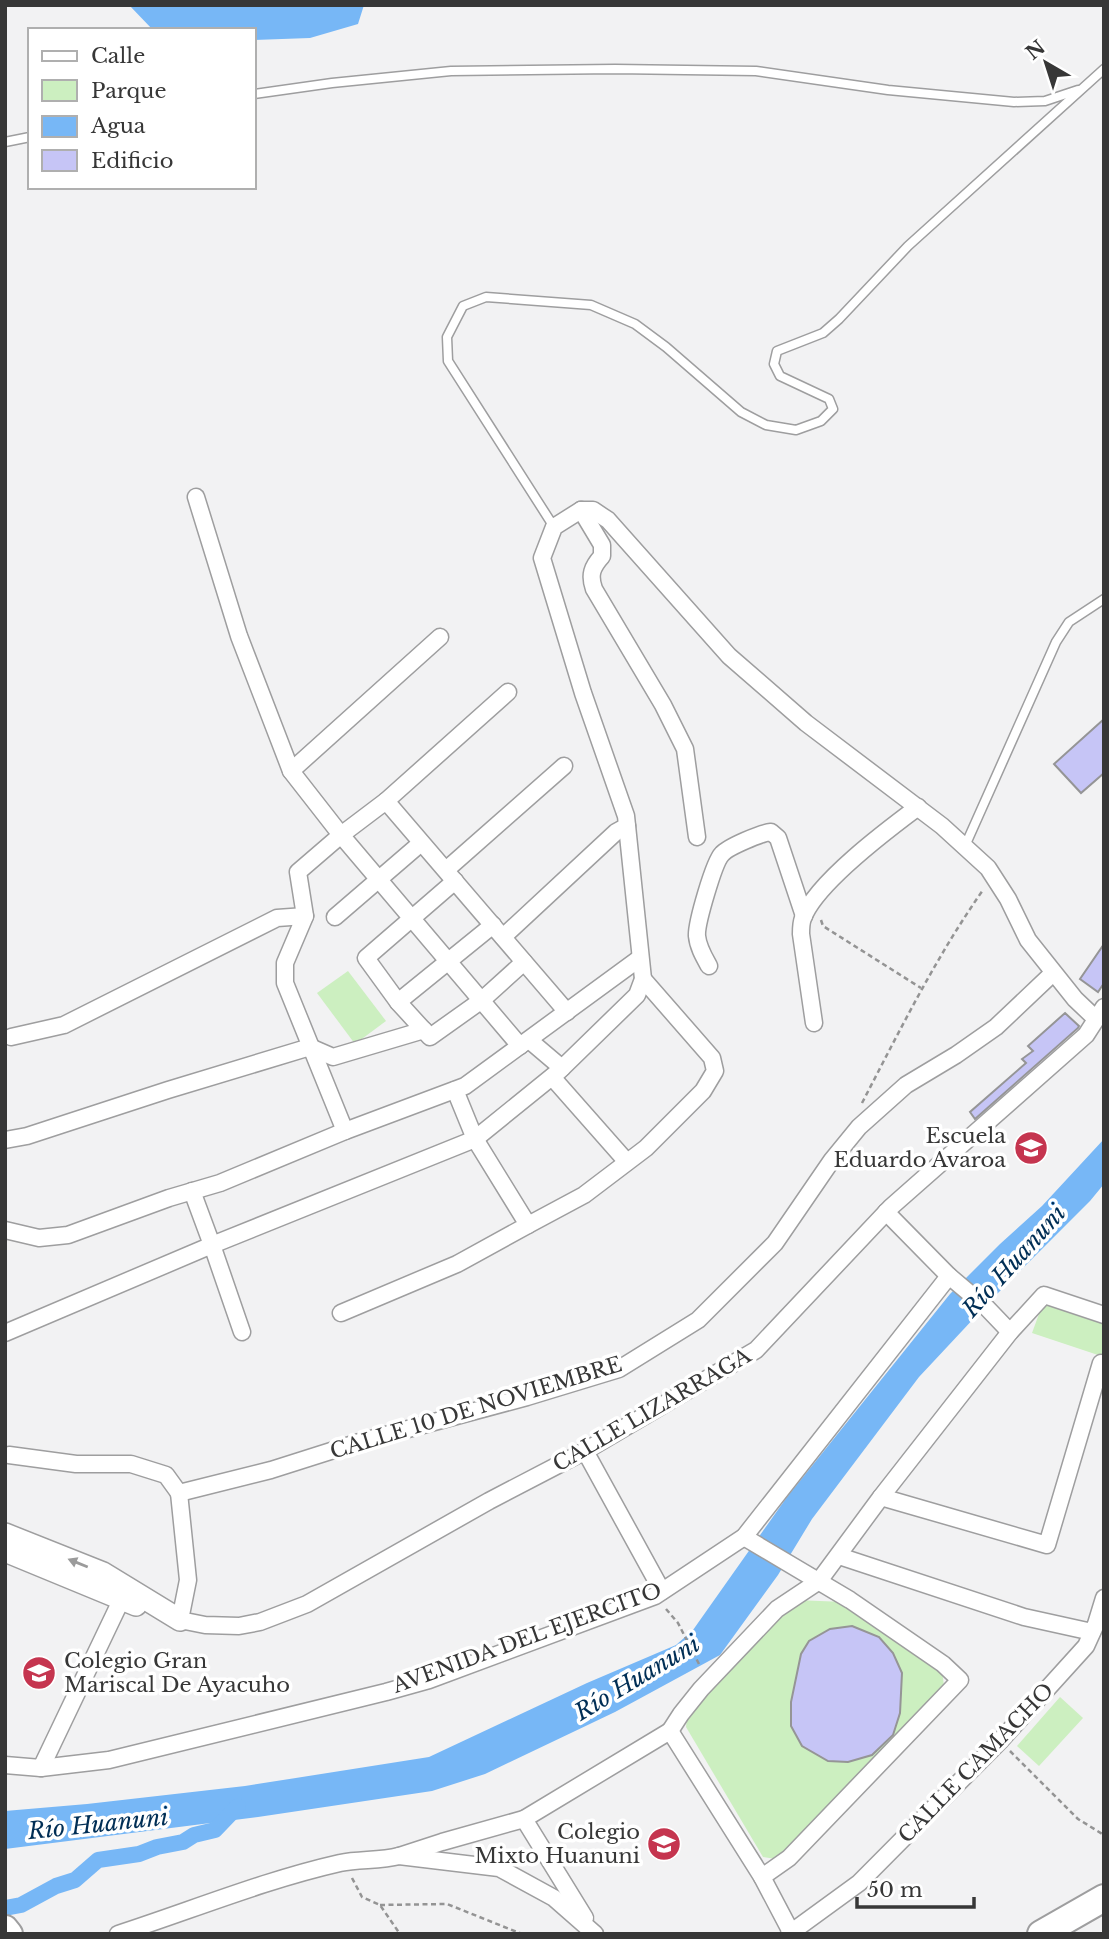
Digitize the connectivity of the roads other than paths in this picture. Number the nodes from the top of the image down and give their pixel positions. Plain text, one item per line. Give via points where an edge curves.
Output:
1 (1104, 69) edge
2 (1083, 88) junction
3 (256, 94) edge
4 (28, 136) edge
5 (5, 142) edge
6 (196, 497) dead end
7 (581, 510) junction
8 (554, 527) junction
9 (1104, 599) edge
10 (440, 638) dead end
11 (508, 692) dead end
12 (564, 766) dead end
13 (291, 771) junction
14 (386, 801) junction
15 (918, 807) junction
16 (627, 826) junction
17 (341, 835) junction
18 (697, 837) dead end
19 (421, 843) junction
20 (965, 846) junction
21 (450, 876) junction
22 (379, 879) junction
23 (305, 916) junction
24 (804, 916) junction
25 (335, 917) dead end
26 (412, 918) junction
27 (498, 931) junction
28 (640, 958) junction
29 (448, 961) junction
30 (524, 962) junction
31 (709, 966) dead end
32 (1053, 973) junction
33 (643, 979) junction
34 (482, 1000) junction
35 (398, 1002) junction
36 (567, 1012) junction
37 (1100, 1013) edge
38 (814, 1023) dead end
39 (424, 1030) junction
40 (11, 1037) dead end
41 (525, 1043) junction
42 (310, 1047) junction
43 (557, 1073) junction
44 (455, 1090) junction
45 (345, 1131) junction
46 (475, 1139) junction
47 (5, 1140) edge
48 (627, 1162) junction
49 (192, 1191) junction
50 (886, 1212) junction
51 (528, 1225) junction
52 (5, 1230) edge
53 (212, 1245) junction
54 (953, 1279) junction
55 (341, 1313) dead end
56 (1104, 1315) edge
57 (242, 1332) dead end
58 (1010, 1332) junction
59 (5, 1333) edge
60 (1101, 1363) dead end
61 (585, 1451) junction
62 (9, 1455) dead end
63 (179, 1493) junction
64 (881, 1497) junction
65 (5, 1534) edge
66 (749, 1540) junction
67 (5, 1551) edge
68 (839, 1556) junction
69 (820, 1581) junction
70 (658, 1593) junction
71 (124, 1594) junction
72 (1104, 1598) edge
73 (180, 1620) junction
74 (1092, 1632) junction
75 (670, 1731) junction
76 (5, 1765) edge
77 (41, 1768) junction
78 (524, 1819) junction
79 (399, 1856) junction
80 (762, 1877) junction
81 (1104, 1898) edge
82 (5, 1929) edge
83 (593, 1932) edge
84 (790, 1933) edge
85 (9, 1934) edge
86 (118, 1934) edge
87 (1041, 1934) edge

1 - 2 lane
2 - 3 lane via 1045,101 1014,102 756,71 601,69 450,71
2 - 8 lane via 908,246 823,333 778,351 774,363 780,376 829,399 834,409 821,421 796,430 766,425 741,412 635,324 592,305 486,297 463,306 447,337 448,361
4 - 5 lane
6 - 13 street via 239,636
7 - 8 street
7 - 15 street via 593,510 608,520 729,656 806,723
7 - 18 street via 602,545 602,556 593,565 594,589 685,749
8 - 16 street via 542,558
9 - 20 lane via 1069,622 1056,642
10 - 13 street
11 - 14 street
12 - 21 street
13 - 17 street
14 - 17 street
14 - 19 street
15 - 20 street
15 - 24 street via 831,880
16 - 27 street
16 - 28 street
17 - 22 street
17 - 23 street via 298,872
19 - 21 street
19 - 22 street
20 - 32 street via 988,868 1028,940
21 - 26 street
21 - 27 street
22 - 25 street
22 - 26 street
23 - 40 street via 277,918 65,1025
23 - 42 street via 285,963 285,983
24 - 31 street via 778,838 771,832 722,852 697,934
24 - 38 street via 801,934
26 - 29 street
26 - 35 street via 366,958
27 - 29 street
27 - 30 street
28 - 33 street
28 - 36 street
29 - 34 street
29 - 35 street
30 - 34 street
30 - 36 street
32 - 37 street via 1074,999
32 - 63 street, CALLE 10 DE NOVIEMBRE via 996,1027 906,1085 859,1127 775,1243 698,1321 619,1369
33 - 43 street via 637,995
33 - 48 street via 712,1058 715,1071 703,1091
34 - 39 street via 430,1037
34 - 41 street
35 - 39 street
36 - 41 street
37 - 50 street, CALLE LIZARRAGA via 1086,1035
39 - 42 street via 333,1057
41 - 43 street
41 - 44 street
42 - 45 street
42 - 47 street
43 - 46 street
43 - 48 street
44 - 45 street
44 - 46 street
45 - 49 street
46 - 51 street
46 - 53 street
48 - 51 street via 584,1195
49 - 52 street via 68,1235 39,1238
49 - 53 street
50 - 54 street
50 - 61 street, CALLE LIZARRAGA via 756,1350
51 - 55 street via 457,1264
53 - 57 street
53 - 59 street
54 - 58 street
54 - 66 street, AVENIDA DEL EJERCITO
56 - 58 street via 1044,1296
58 - 64 street
60 - 64 street via 1047,1545
61 - 70 street
61 - 73 street, CALLE LIZARRAGA via 307,1604 239,1626
62 - 63 street via 76,1464 131,1464 166,1475
63 - 73 street via 188,1580
64 - 68 street
71 -> 65 street via 103,1573
66 - 69 street
66 - 70 street, AVENIDA DEL EJERCITO
67 - 71 street
68 - 69 street
68 - 74 street via 1024,1616
69 - 75 street via 777,1608 701,1689
69 - 80 street via 960,1680 789,1858
70 - 77 street, AVENIDA DEL EJERCITO via 429,1680 109,1760
71 - 73 street
71 - 77 street
72 - 74 street, CALLE CAMACHO
74 - 84 street, CALLE CAMACHO via 1086,1646 1000,1741 859,1883
75 - 78 street
75 - 80 street
76 - 77 street, AVENIDA DEL EJERCITO
78 - 79 street
78 - 83 street
79 - 83 street via 499,1868 554,1898
79 - 86 street via 344,1862 285,1878
80 - 84 street
81 - 87 main road
82 - 85 main road

